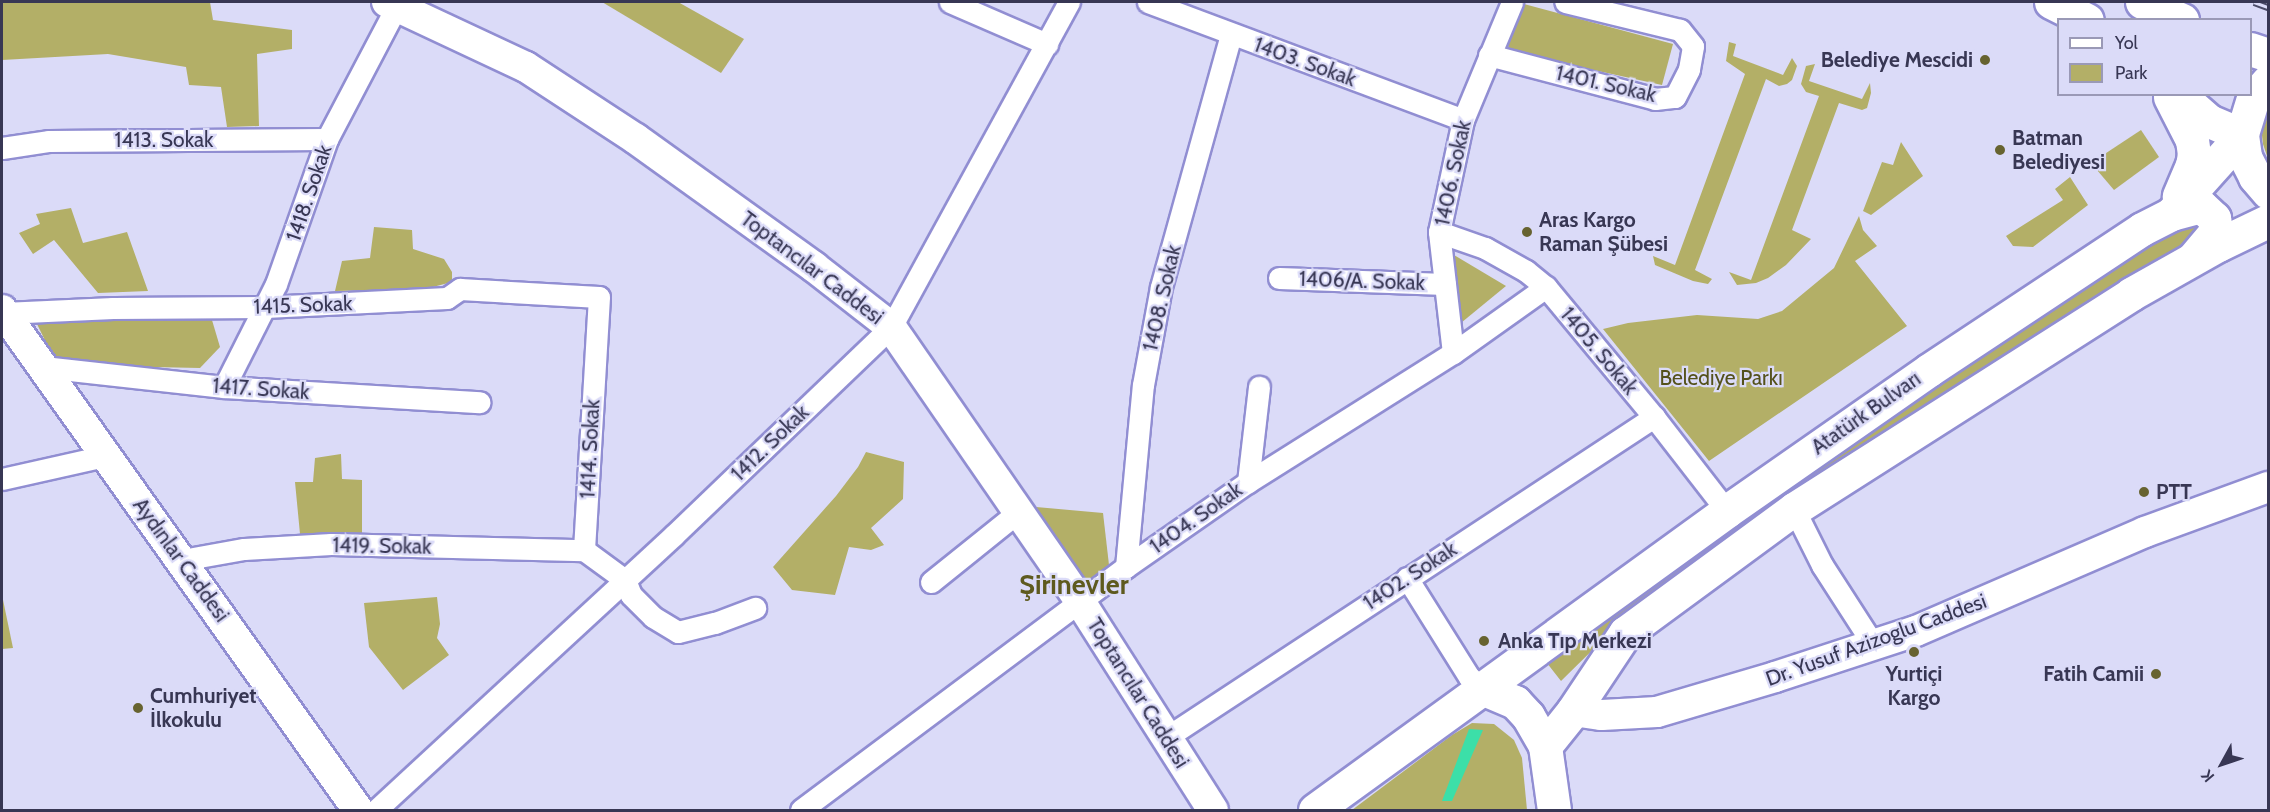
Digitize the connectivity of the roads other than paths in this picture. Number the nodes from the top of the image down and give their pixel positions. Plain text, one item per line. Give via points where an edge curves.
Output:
1 (950, 2) edge
2 (1069, 2) edge
3 (1148, 2) edge
4 (1512, 2) edge
5 (1564, 2) edge
6 (2051, 2) edge
7 (2142, 2) edge
8 (394, 3) edge
9 (2083, 18) edge
10 (2178, 18) edge
11 (1231, 35) junction
12 (1047, 44) junction
13 (2252, 50) edge
14 (1489, 55) junction
15 (2268, 55) edge
16 (2268, 81) edge
17 (2170, 96) edge
18 (2180, 96) edge
19 (1463, 120) junction
20 (2242, 135) junction
21 (327, 139) junction
22 (2, 148) edge
23 (2268, 192) edge
24 (2171, 214) junction
25 (2268, 221) edge
26 (1439, 232) junction
27 (2191, 261) junction
28 (1280, 278) dead end
29 (1445, 284) junction
30 (1546, 287) junction
31 (599, 297) joint
32 (265, 307) junction
33 (2, 311) edge
34 (891, 327) junction
35 (1453, 353) junction
36 (43, 367) junction
37 (224, 387) junction
38 (1259, 387) dead end
39 (480, 402) dead end
40 (1654, 417) junction
41 (105, 456) junction
42 (2, 479) edge
43 (1248, 482) junction
44 (2268, 487) edge
45 (1794, 509) junction
46 (1727, 511) junction
47 (1018, 512) junction
48 (584, 550) junction
49 (182, 560) junction
50 (1126, 567) junction
51 (1407, 578) junction
52 (625, 580) junction
53 (932, 582) dead end
54 (1079, 600) junction
55 (755, 608) dead end
56 (1873, 644) junction
57 (1485, 689) junction
58 (1573, 711) junction
59 (1167, 737) junction
60 (1545, 746) junction
61 (358, 810) edge
62 (376, 810) edge
63 (801, 810) edge
64 (1213, 810) edge
65 (1315, 810) edge
66 (1554, 810) edge

1 - 12 street
2 - 12 street, 1412. Sokak
3 - 11 street, 1403. Sokak
4 - 14 street, 1406. Sokak
5 - 14 street, 1401. Sokak via 1680,30 1693,46 1689,69 1675,97 1655,99
6 - 9 main road
7 - 10 main road
8 - 21 street, 1418. Sokak
8 - 34 street, Toptancılar Caddesi via 535,73 645,146
11 - 19 street, 1403. Sokak
11 - 50 street, 1408. Sokak via 1161,287 1143,385
12 - 34 street, 1412. Sokak
13 - 15 main road
14 - 19 street, 1406. Sokak
16 - 20 main road via 2253,98
17 - 24 main road via 2192,140 2194,154
18 - 20 main road via 2209,121
19 - 26 street, 1406. Sokak
20 - 23 main road via 2245,157 2254,177
20 - 24 main road, Atatürk Bulvarı
21 - 22 street, 1413. Sokak via 49,141
21 - 32 street, 1418. Sokak via 289,251
24 - 27 main road via 2201,206 2214,218 2216,231
24 - 46 main road, Atatürk Bulvarı via 1929,370
25 - 27 main road, Atatürk Bulvarı
26 - 29 street, 1406. Sokak
26 - 30 street, 1405. Sokak via 1485,248
27 - 45 main road, Atatürk Bulvarı via 1972,393
28 - 29 street, 1406/A. Sokak
29 - 35 street, 1406. Sokak
30 - 35 street, 1404. Sokak
30 - 40 street, 1405. Sokak
31 - 32 street, 1415. Sokak via 460,289 447,298
31 - 48 street, 1414. Sokak
32 - 33 street, 1415. Sokak
32 - 37 street, 1418. Sokak
33 - 36 street, Aydınlar Caddesi
34 - 47 street, Toptancılar Caddesi
34 - 52 street, 1412. Sokak
35 - 43 street, 1404. Sokak
36 - 37 street, 1417. Sokak
36 - 41 street, Aydınlar Caddesi
37 - 39 street, 1417. Sokak
38 - 43 street
40 - 46 street, 1405. Sokak
40 - 51 street, 1402. Sokak
41 - 42 street
41 - 49 street, Aydınlar Caddesi
43 - 50 street, 1404. Sokak
44 - 56 street, Dr. Yusuf Azizoglu Caddesi via 2145,532 1916,631
45 - 56 street via 1822,565
45 - 58 main road, Atatürk Bulvarı via 1625,633
46 - 57 main road, Atatürk Bulvarı
47 - 53 street
47 - 54 street, Toptancılar Caddesi
48 - 49 street, 1419. Sokak via 331,544 244,549
48 - 52 street
49 - 61 street, Aydınlar Caddesi
50 - 54 street, 1404. Sokak
51 - 57 street via 1469,677
51 - 59 street, 1402. Sokak
52 - 55 street via 632,595 653,617 678,632
52 - 62 street, 1412. Sokak
54 - 59 street, Toptancılar Caddesi
54 - 63 street, 1404. Sokak
56 - 58 street, Dr. Yusuf Azizoglu Caddesi via 1657,712 1602,715
57 - 60 main road via 1515,702
57 - 65 main road, Atatürk Bulvarı
58 - 60 main road, Atatürk Bulvarı
59 - 64 street, Toptancılar Caddesi
60 - 66 main road

